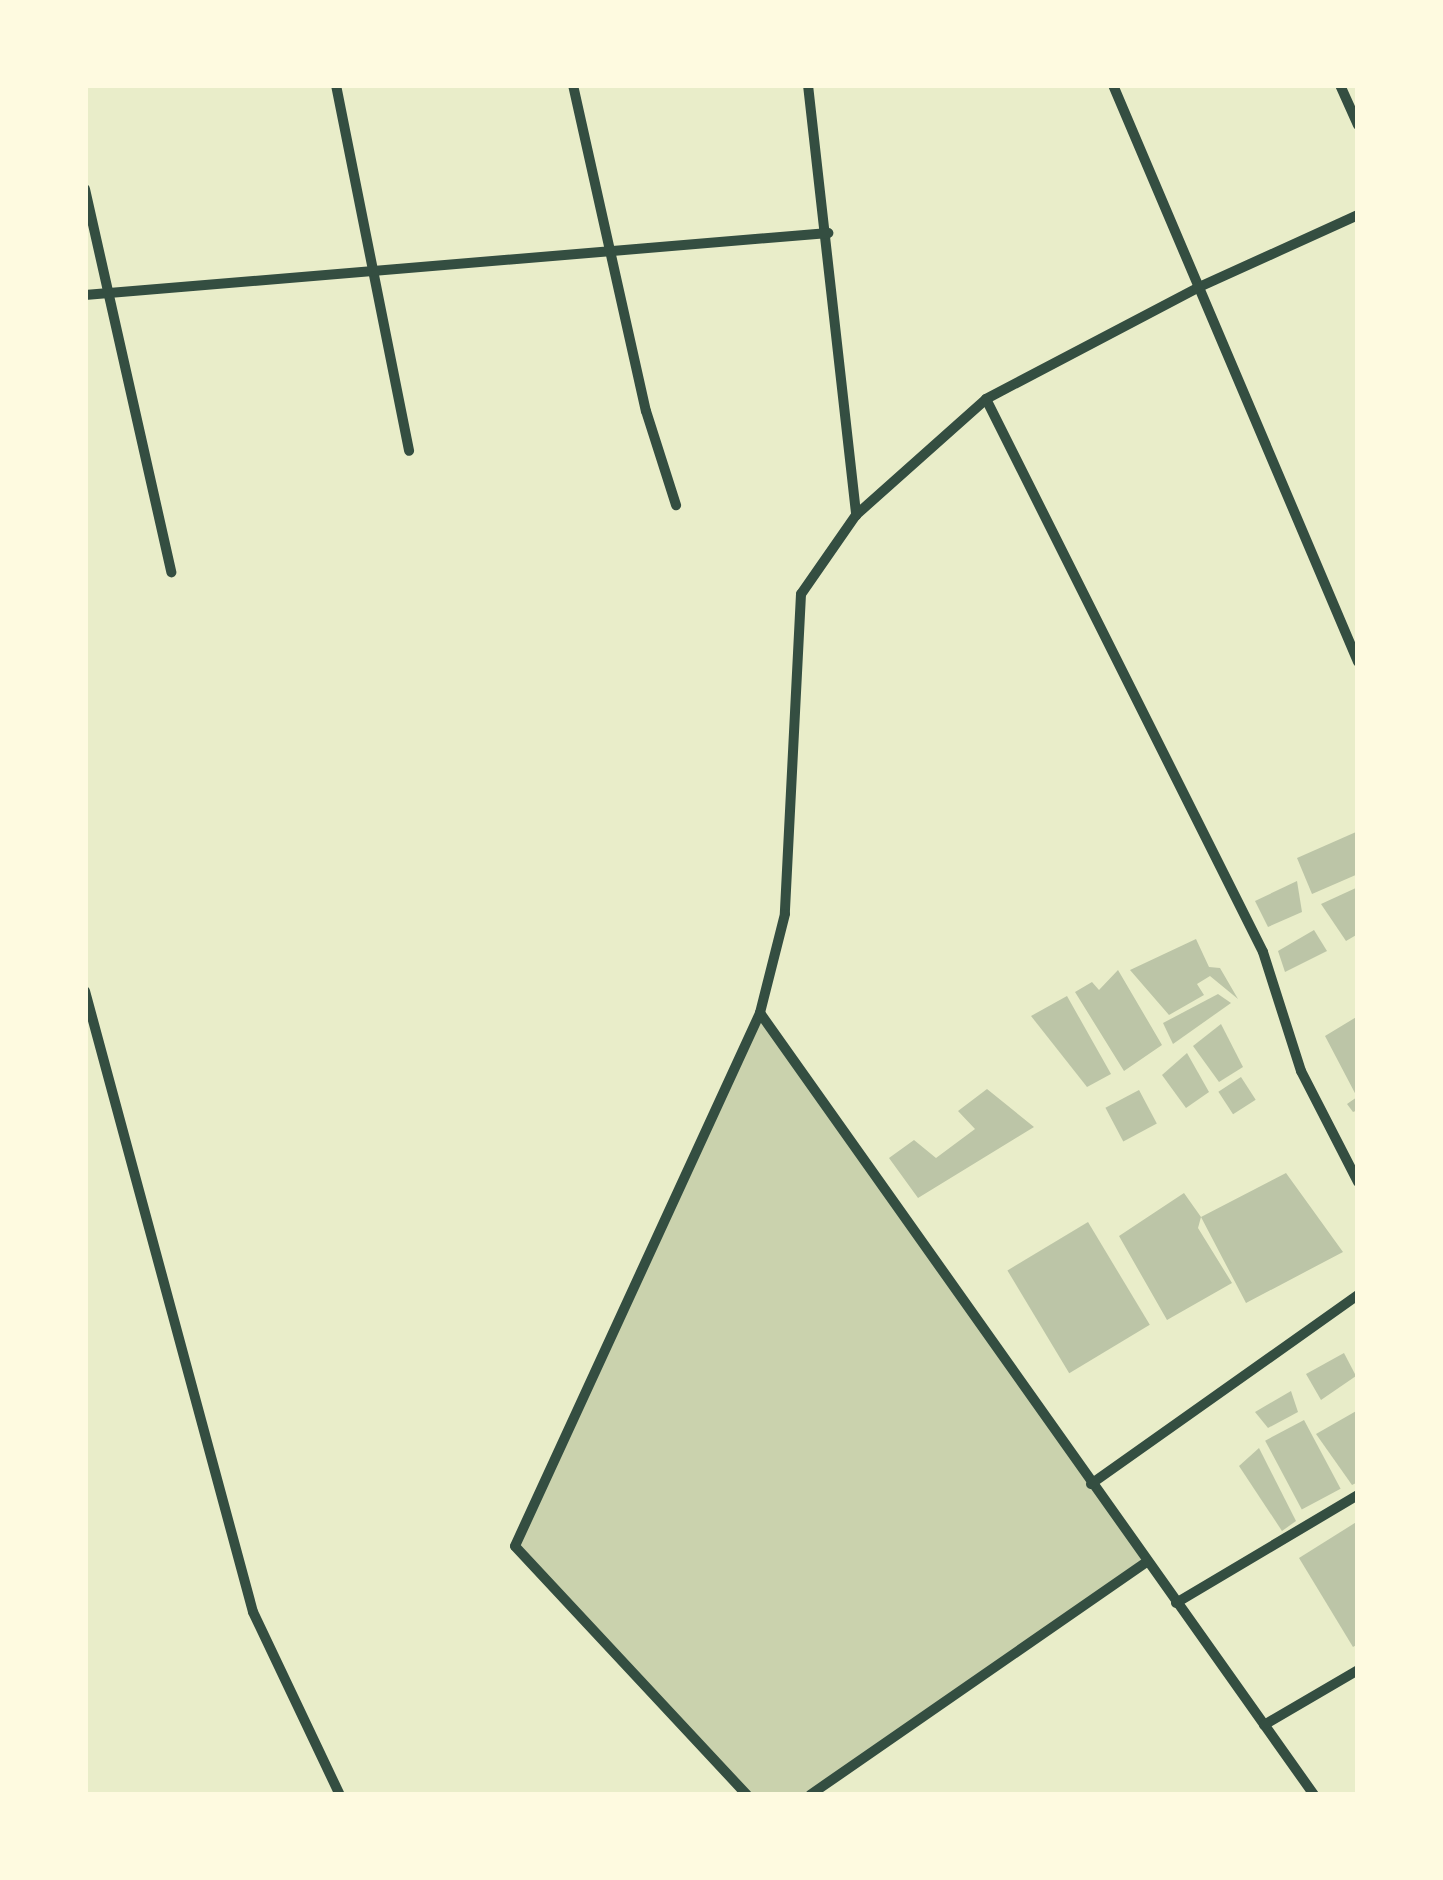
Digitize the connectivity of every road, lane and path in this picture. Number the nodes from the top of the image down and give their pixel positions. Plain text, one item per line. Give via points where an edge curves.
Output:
1 (336, 85) edge
2 (573, 85) edge
3 (808, 85) edge
4 (1113, 85) edge
5 (1340, 85) edge
6 (1358, 124) edge
7 (85, 190) edge
8 (1358, 215) edge
9 (828, 233) junction
10 (610, 249) junction
11 (372, 268) junction
12 (1197, 288) junction
13 (107, 294) junction
14 (85, 295) edge
15 (986, 400) junction
16 (409, 451) dead end
17 (676, 506) dead end
18 (856, 514) junction
19 (170, 572) dead end
20 (1358, 662) edge
21 (85, 991) edge
22 (760, 1012) junction
23 (100, 1044) junction
24 (85, 1050) edge
25 (1358, 1182) edge
26 (1358, 1294) edge
27 (1091, 1484) junction
28 (1358, 1495) edge
29 (1147, 1562) junction
30 (1176, 1603) junction
31 (1358, 1670) edge
32 (1264, 1725) junction
33 (340, 1795) edge
34 (747, 1795) edge
35 (810, 1795) edge
36 (1314, 1795) edge

1 - 11 street
2 - 10 street
3 - 9 street
4 - 12 street
5 - 6 street
7 - 13 street
8 - 12 street
9 - 10 street
9 - 18 street
10 - 11 street
10 - 17 street
11 - 13 street
11 - 16 street
12 - 15 street
12 - 20 street
13 - 14 street
13 - 19 street
15 - 18 street
15 - 25 street via 1264,952 1301,1072
18 - 22 street via 801,594 785,914
21 - 23 street
22 - 27 street
22 - 34 street via 515,1546
23 - 24 street
23 - 33 street via 253,1612
26 - 27 street
27 - 29 street
28 - 30 street
29 - 30 street
29 - 35 street
30 - 32 street
31 - 32 street
32 - 36 street

